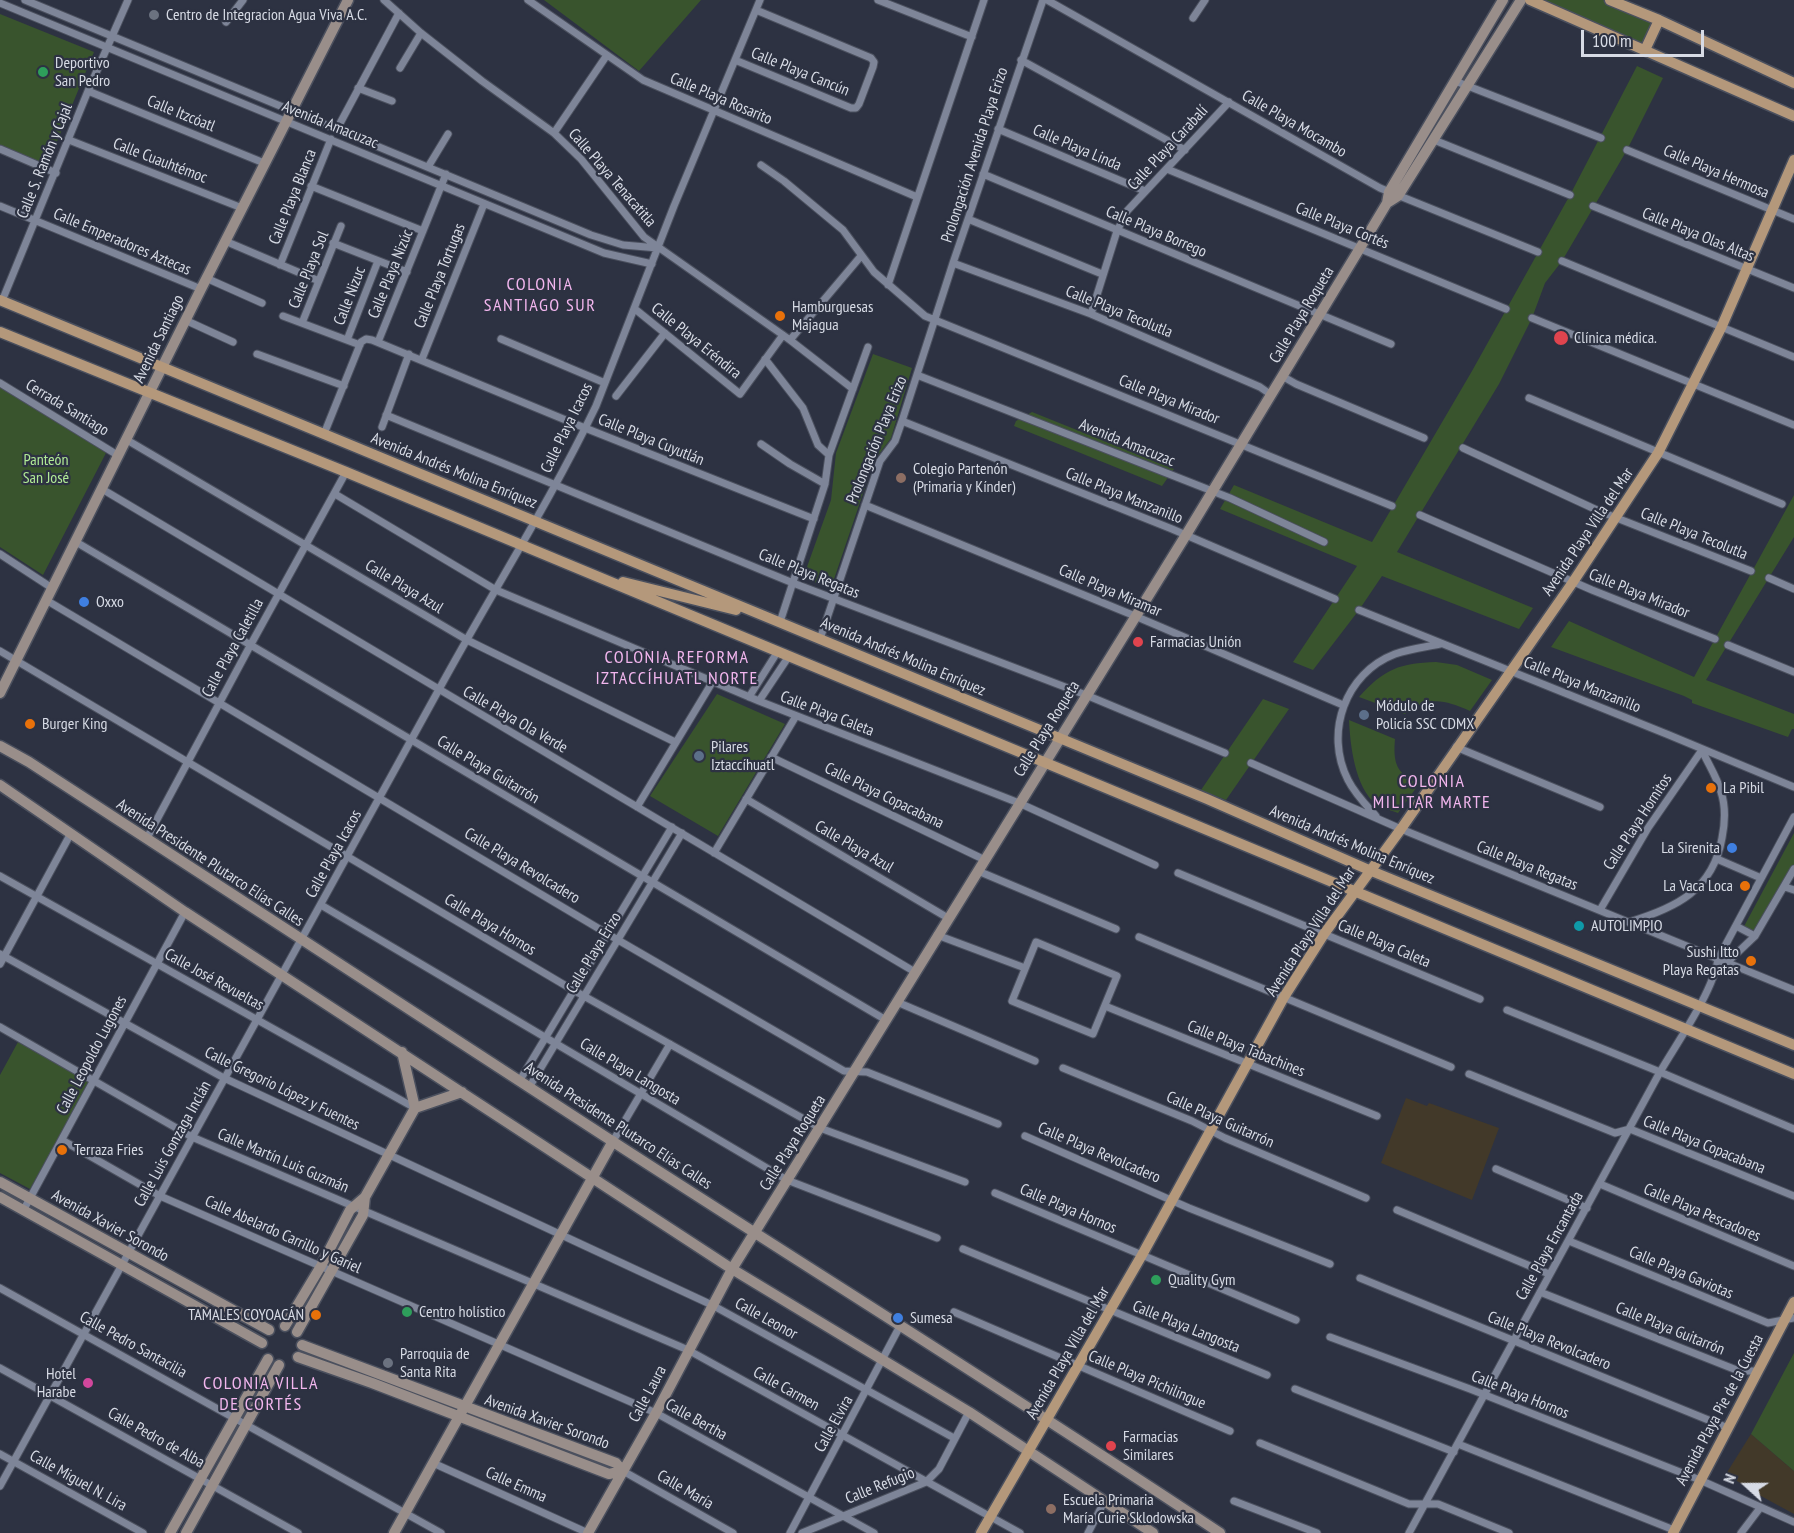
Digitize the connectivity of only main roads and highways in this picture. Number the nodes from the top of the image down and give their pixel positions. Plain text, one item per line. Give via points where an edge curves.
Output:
1 (1530, 0) edge
2 (1610, 0) edge
3 (1659, 20) junction
4 (1645, 50) junction
5 (1794, 83) edge
6 (1794, 116) edge
7 (1794, 160) edge
8 (1, 300) edge
9 (0, 332) edge
10 (588, 573) junction
11 (776, 621) junction
12 (1369, 870) junction
13 (1354, 891) junction
14 (1794, 1045) edge
15 (1794, 1074) edge
16 (1794, 1302) edge
17 (1789, 1319) edge
18 (1673, 1532) edge
19 (981, 1533) edge

1 - 4 main road
2 - 3 main road
3 - 4 main road
3 - 5 main road
4 - 6 main road
7 - 12 main road, Avenida Playa Villa del Mar via 1721,328 1658,453 1573,582
8 - 11 main road, Avenida Andrés Molina Enríquez
9 - 10 main road
10 - 11 main road
10 - 13 main road
11 - 12 main road, Avenida Andrés Molina Enríquez
12 - 13 main road, Avenida Playa Villa del Mar
12 - 14 main road, Avenida Andrés Molina Enríquez
13 - 15 main road
13 - 19 main road, Avenida Playa Villa del Mar via 1284,998 1142,1255
16 - 17 main road, Avenida Playa Pie de la Cuesta
17 - 18 main road, Avenida Playa Pie de la Cuesta via 1757,1371

